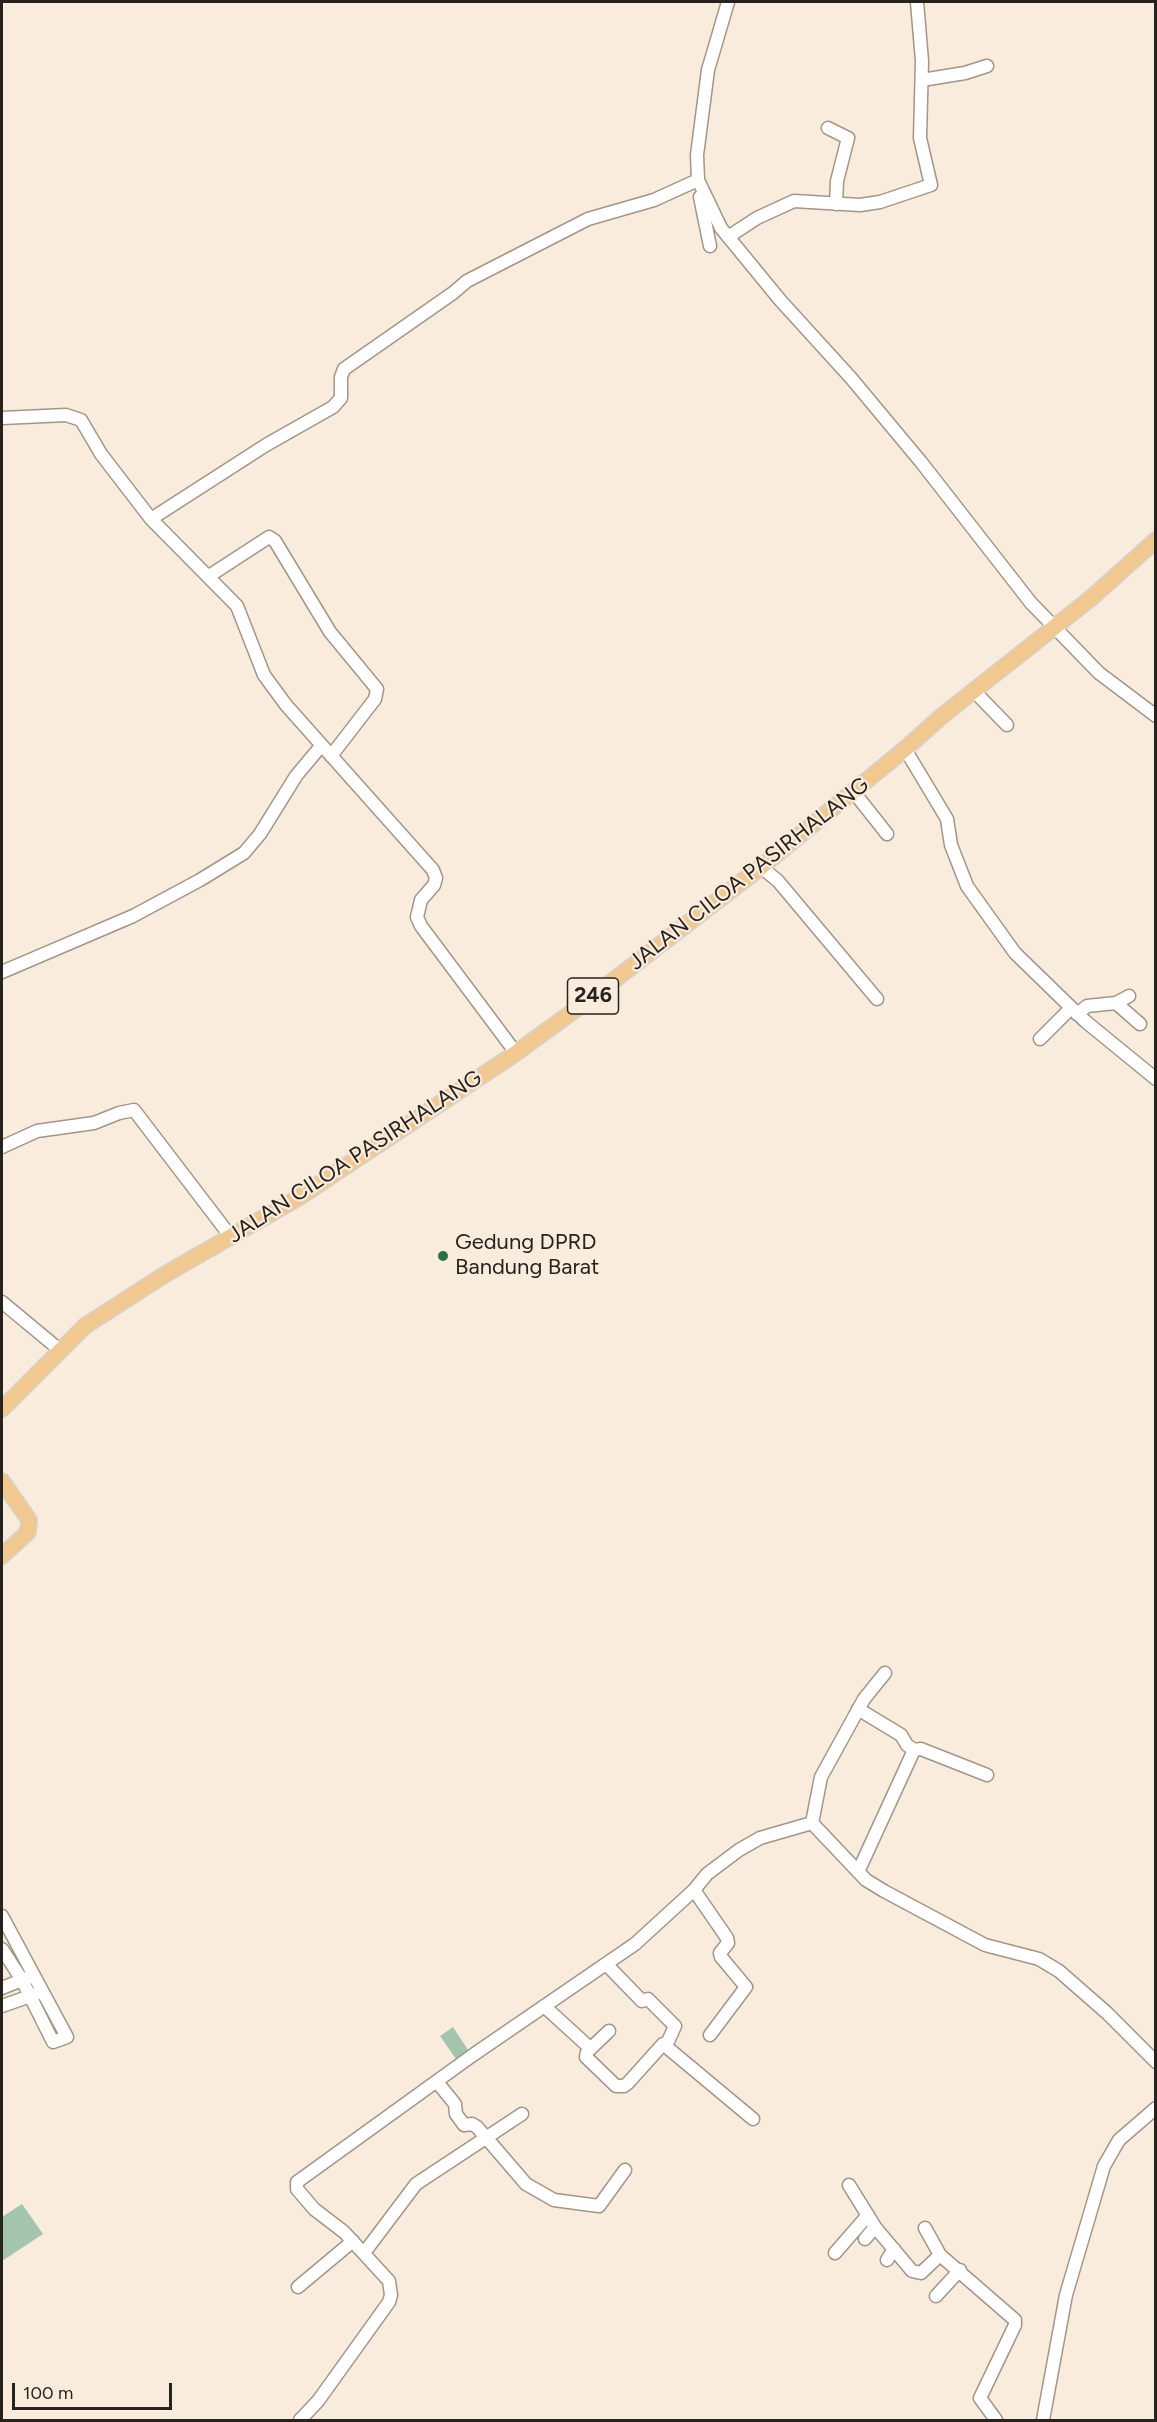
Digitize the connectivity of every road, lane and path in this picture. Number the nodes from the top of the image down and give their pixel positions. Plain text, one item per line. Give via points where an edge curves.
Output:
1 (728, 2) edge
2 (917, 2) edge
3 (987, 66) dead end
4 (922, 80) junction
5 (828, 128) dead end
6 (699, 185) junction
7 (836, 204) junction
8 (728, 237) junction
9 (710, 246) dead end
10 (2, 418) edge
11 (151, 519) junction
12 (1155, 540) edge
13 (209, 576) junction
14 (1054, 628) junction
15 (974, 691) junction
16 (1155, 716) edge
17 (1007, 725) dead end
18 (321, 746) junction
19 (905, 749) junction
20 (331, 756) junction
21 (853, 791) junction
22 (887, 834) dead end
23 (762, 867) junction
24 (2, 972) edge
25 (1129, 996) dead end
26 (877, 999) dead end
27 (1116, 1003) junction
28 (1074, 1011) junction
29 (1140, 1024) dead end
30 (1041, 1039) dead end
31 (516, 1053) junction
32 (1155, 1079) edge
33 (2, 1147) edge
34 (231, 1237) junction
35 (2, 1302) edge
36 (61, 1352) junction
37 (2, 1409) edge
38 (2, 1481) edge
39 (2, 1556) edge
40 (885, 1673) dead end
41 (858, 1709) junction
42 (914, 1750) junction
43 (987, 1775) dead end
44 (812, 1823) junction
45 (858, 1872) junction
46 (694, 1890) junction
47 (2, 1916) edge
48 (2, 1949) edge
49 (606, 1964) junction
50 (28, 1978) junction
51 (2, 1988) edge
52 (43, 1992) junction
53 (29, 1996) junction
54 (2, 2006) edge
55 (544, 2006) junction
56 (609, 2031) dead end
57 (710, 2035) dead end
58 (666, 2046) junction
59 (590, 2048) junction
60 (1155, 2062) edge
61 (437, 2082) junction
62 (1155, 2108) edge
63 (522, 2114) dead end
64 (753, 2119) dead end
65 (486, 2138) junction
66 (626, 2170) dead end
67 (849, 2185) dead end
68 (868, 2215) junction
69 (875, 2227) junction
70 (925, 2228) dead end
71 (865, 2239) dead end
72 (353, 2241) junction
73 (364, 2253) junction
74 (835, 2253) dead end
75 (940, 2254) junction
76 (960, 2271) junction
77 (298, 2287) dead end
78 (936, 2296) dead end
79 (300, 2421) edge
80 (996, 2421) edge
81 (1043, 2421) edge

1 - 6 street via 708,70 697,154
2 - 4 street
3 - 4 street via 965,74
4 - 7 street via 920,138 931,185 880,202
5 - 7 street via 848,138
6 - 8 street
6 - 9 street
6 - 11 street via 588,219 466,281 345,369 341,399 333,407
7 - 8 street via 809,200 785,204
8 - 14 street via 907,446
10 - 11 street via 74,416 81,420 101,454
11 - 13 street
12 - 14 main road, JALAN CILOA PASIRHALANG / 246
13 - 18 street via 237,606 264,675
13 - 20 street via 269,537 275,541 330,632 377,689 375,699
14 - 15 main road, JALAN CILOA PASIRHALANG / 246
14 - 16 street via 1099,673
15 - 17 street
15 - 19 main road, JALAN CILOA PASIRHALANG / 246
18 - 20 street
18 - 24 street via 244,853 133,916
19 - 21 main road, JALAN CILOA PASIRHALANG / 246
19 - 28 street via 947,819 951,844 967,886 1015,953
20 - 31 street via 433,870 434,885 422,900 417,916 421,927
21 - 22 street
21 - 23 main road, JALAN CILOA PASIRHALANG / 246
23 - 26 street
23 - 31 main road, JALAN CILOA PASIRHALANG / 246
25 - 27 street
27 - 28 street
27 - 29 street
28 - 30 street
28 - 32 street
31 - 34 main road, JALAN CILOA PASIRHALANG / 246 via 298,1198
33 - 34 street via 37,1131 94,1123 134,1110
34 - 36 main road, JALAN CILOA PASIRHALANG / 246 via 85,1326
35 - 36 street
36 - 37 main road, JALAN CILOA PASIRHALANG / 246
38 - 39 main road via 27,1515 29,1527 23,1538
40 - 41 street
41 - 42 street via 901,1735
41 - 44 street via 821,1777
42 - 43 street via 921,1749
42 - 45 street
44 - 45 street
44 - 46 street via 752,1842 707,1874
45 - 60 street via 884,1891 986,1945 1039,1959 1059,1971
46 - 49 street via 653,1929
46 - 57 street via 727,1938 721,1957 746,1986
47 - 50 street
48 - 50 street
49 - 55 street
49 - 58 street via 642,2001 648,1999 675,2026
50 - 51 street
50 - 52 street
50 - 53 street
52 - 53 street
52 - 53 street via 67,2037 53,2042
53 - 54 street
55 - 59 street
55 - 61 street
56 - 59 street
58 - 59 street via 662,2045 628,2083 619,2087 587,2060
58 - 64 street
61 - 65 street via 455,2104 456,2114 464,2125 472,2124
61 - 72 street via 297,2182 297,2189 314,2209
62 - 81 street via 1119,2140 1104,2166 1066,2295
63 - 65 street
65 - 66 street via 526,2184 554,2200 599,2206
65 - 73 street via 416,2184
67 - 68 street
68 - 69 street
68 - 74 street
69 - 71 street
69 - 75 street via 890,2255 912,2271 918,2273
70 - 75 street
72 - 73 street
72 - 77 street
73 - 79 street via 388,2282 389,2302
75 - 76 street
76 - 78 street
76 - 80 street via 1015,2320 980,2398

